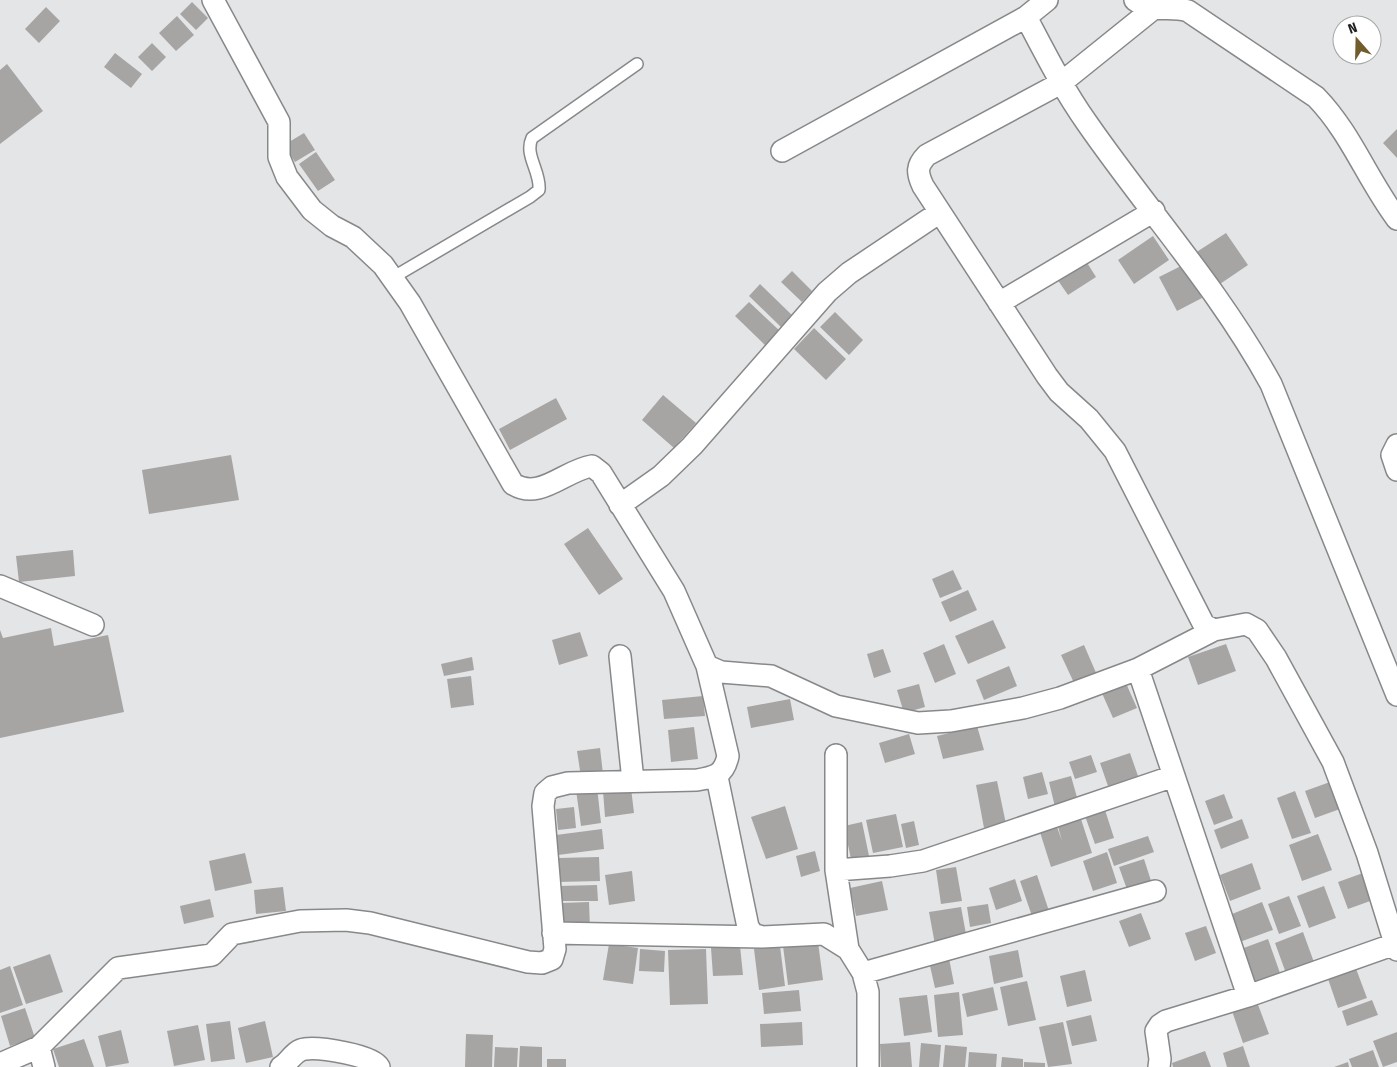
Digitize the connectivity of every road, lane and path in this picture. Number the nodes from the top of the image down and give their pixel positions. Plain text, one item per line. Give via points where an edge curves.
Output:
1 (213, 0) edge
2 (1047, 0) edge
3 (1144, 5) edge
4 (1026, 17) junction
5 (637, 64) dead end
6 (1061, 84) junction
7 (782, 151) dead end
8 (1154, 211) junction
9 (940, 212) junction
10 (1397, 219) edge
11 (392, 278) junction
12 (999, 303) junction
13 (1397, 445) edge
14 (1397, 470) edge
15 (620, 505) junction
16 (0, 586) edge
17 (94, 625) dead end
18 (1214, 630) junction
19 (620, 656) dead end
20 (708, 666) junction
21 (1138, 669) junction
22 (1397, 695) edge
23 (836, 755) dead end
24 (1174, 776) junction
25 (717, 777) junction
26 (633, 781) junction
27 (836, 870) junction
28 (1155, 891) dead end
29 (553, 933) junction
30 (762, 937) junction
31 (1396, 947) edge
32 (848, 949) junction
33 (863, 973) junction
34 (1248, 996) junction
35 (39, 1047) junction
36 (0, 1064) edge
37 (44, 1067) edge
38 (281, 1067) edge
39 (379, 1067) edge
40 (868, 1067) edge
41 (1159, 1067) edge

1 - 11 street via 279,122 279,157 295,189 312,210 367,248
2 - 4 street
3 - 6 street
3 - 10 street via 1188,11 1316,97 1348,136
4 - 6 street
4 - 7 street
5 - 11 lane via 532,138 530,154 540,181 539,190
6 - 8 street via 1087,124
6 - 9 street via 927,155 920,162 917,173
8 - 12 street
8 - 22 street via 1245,338 1271,384
9 - 12 street
9 - 15 street via 849,273 828,292 692,446 660,476
11 - 15 street via 410,303 513,484 522,490 535,490 580,468 592,466 601,473
12 - 18 street via 1059,392 1089,419 1115,451 1204,625
13 - 14 street via 1392,455
15 - 20 street via 674,591
16 - 17 street
18 - 21 street
18 - 31 street via 1246,624 1257,630 1276,658 1333,762 1367,852
19 - 26 street
20 - 21 street via 721,672 771,676 836,706 918,723 951,721 1023,708
20 - 25 street via 728,756 726,767
21 - 24 street
23 - 27 street
24 - 27 street via 923,862
24 - 34 street
25 - 26 street
25 - 30 street via 748,927 753,934
26 - 29 street via 568,783 552,787 545,793 543,806
27 - 32 street
28 - 33 street
29 - 30 street
29 - 35 street via 552,958 542,963 346,920 300,922 232,934 212,955 118,968
30 - 32 street via 824,934
31 - 34 street
32 - 33 street
33 - 40 street via 868,992
34 - 41 street via 1160,1024 1156,1031
35 - 36 street
35 - 37 street
38 - 39 street via 304,1048 365,1057

